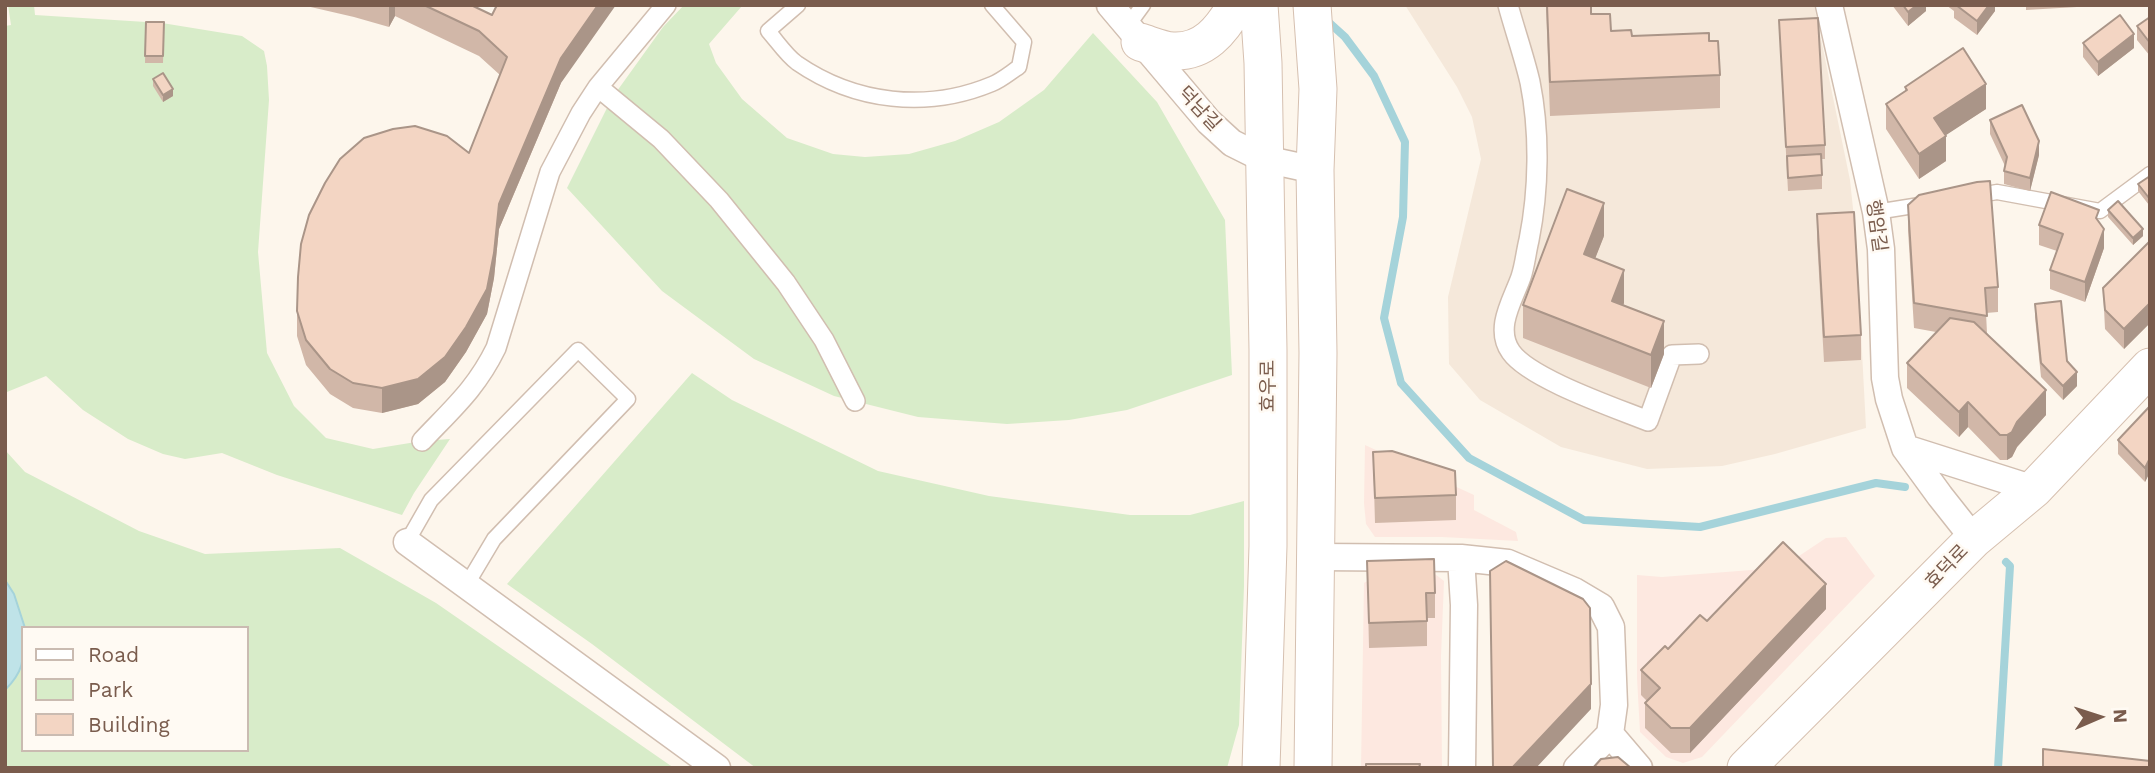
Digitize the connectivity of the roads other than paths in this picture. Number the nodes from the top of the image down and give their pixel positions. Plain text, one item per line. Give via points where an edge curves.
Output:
1 (666, 5) edge
2 (798, 5) edge
3 (992, 5) edge
4 (1110, 5) edge
5 (1143, 5) edge
6 (1236, 5) edge
7 (1259, 5) edge
8 (1312, 5) edge
9 (1508, 5) edge
10 (1829, 5) edge
11 (1133, 34) junction
12 (598, 87) junction
13 (1264, 159) junction
14 (1315, 170) junction
15 (2150, 174) edge
16 (1963, 198) edge
17 (1941, 202) edge
18 (1876, 212) junction
19 (1699, 354) dead end
20 (2150, 367) edge
21 (855, 401) dead end
22 (422, 441) dead end
23 (1905, 448) junction
24 (2034, 489) junction
25 (1974, 539) junction
26 (407, 542) joint
27 (1316, 557) junction
28 (1461, 558) junction
29 (466, 586) junction
30 (1610, 734) junction
31 (717, 768) edge
32 (1261, 768) edge
33 (1313, 768) edge
34 (1462, 768) edge
35 (1577, 768) edge
36 (1639, 768) edge
37 (1746, 768) edge

1 - 12 street
2 - 3 lane via 768,31 795,61 829,82 863,95 907,100 951,97 994,83 1019,66 1024,42
4 - 11 street, 덕남길
5 - 11 lane
6 - 11 main road via 1226,24 1204,44 1172,51
7 - 13 main road, 효우로
8 - 14 main road via 1318,89
9 - 19 street via 1530,82 1538,170 1522,275 1505,317 1510,351 1553,381 1648,421 1672,355
10 - 18 street, 행암길
11 - 13 street, 덕남길 via 1209,122 1232,143
12 - 21 street via 662,139 719,200 786,283 824,340
12 - 22 street via 550,172 496,348 467,395
13 - 14 street, 덕남길
13 - 32 main road, 효우로 via 1268,547
14 - 27 main road
15 - 16 lane via 2100,211 1997,192
17 - 18 lane
18 - 23 street, 행암길 via 1885,378
20 - 24 main road, 효덕로
23 - 24 street
23 - 25 street, 행암길
24 - 25 main road, 효덕로
25 - 37 main road, 효덕로
26 - 29 street
26 - 29 lane via 431,500 578,350 628,399 494,539
27 - 28 street
27 - 33 main road
28 - 30 street via 1508,563 1601,607 1611,627 1614,705
28 - 34 street
29 - 31 street
30 - 35 street
30 - 36 street

